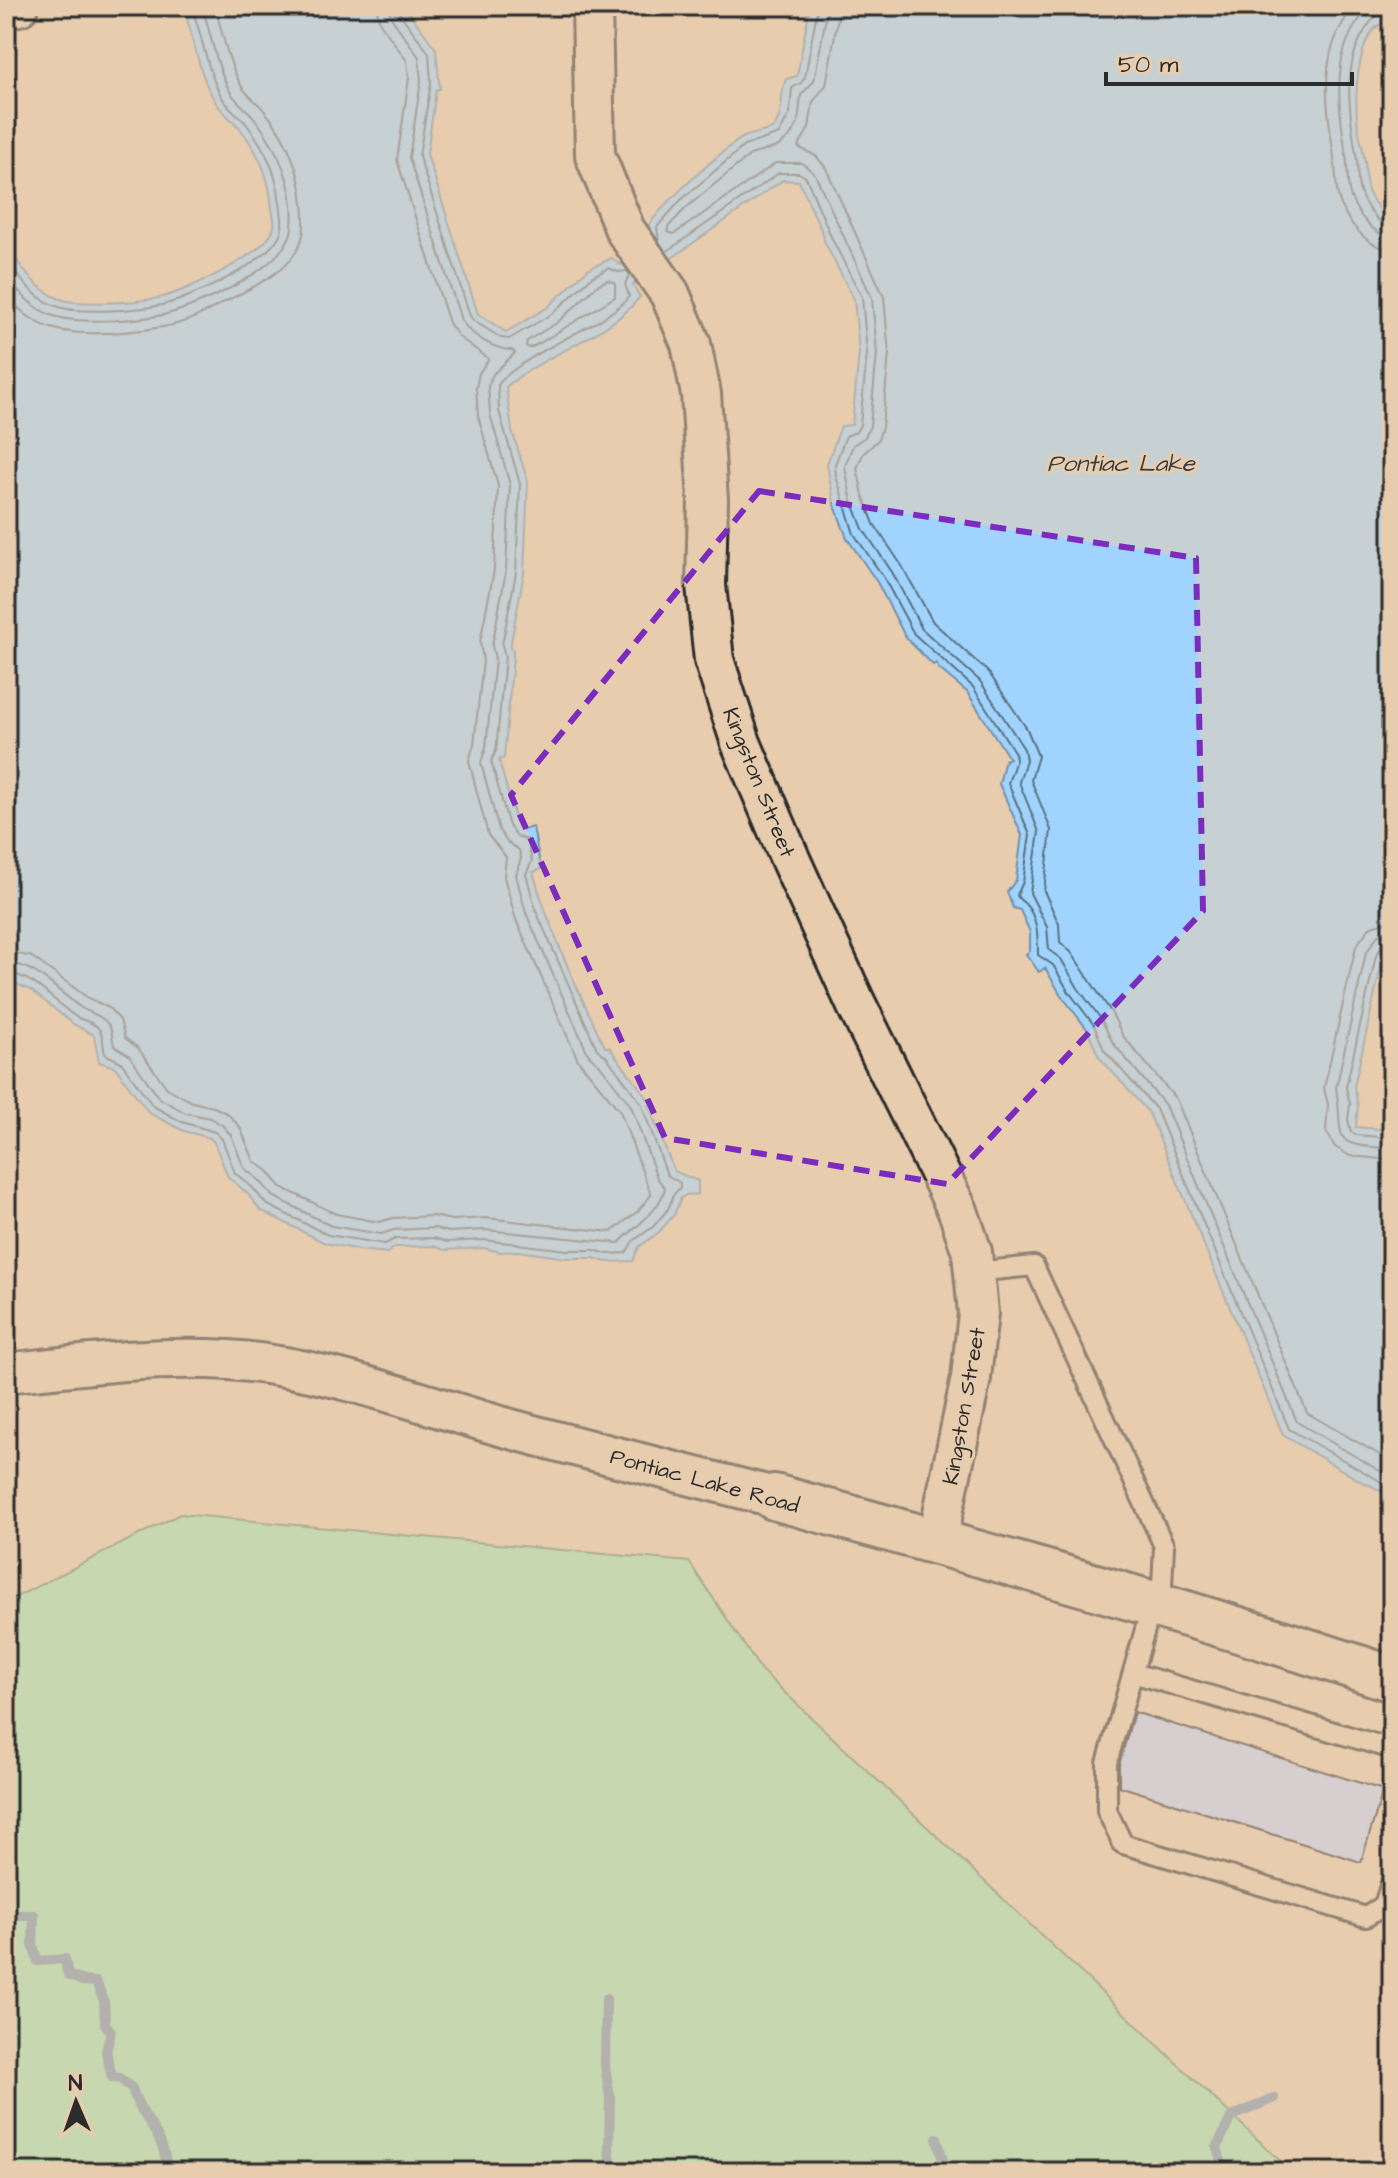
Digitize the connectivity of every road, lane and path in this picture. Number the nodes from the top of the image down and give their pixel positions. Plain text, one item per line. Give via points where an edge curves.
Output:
1 (19, 6) edge
2 (592, 6) edge
3 (6, 8) edge
4 (974, 1272) junction
5 (6, 1373) edge
6 (774, 1497) joint
7 (937, 1542) junction
8 (1156, 1607) junction
9 (1133, 1673) junction
10 (1392, 1679) edge
11 (1392, 1749) edge
12 (1392, 1880) edge

1 - 3 street
2 - 4 street, Kingston Street via 595,155 625,230 670,294 691,344 701,394 708,500 706,585 714,660 741,743 791,861 958,1211
4 - 7 street, Kingston Street via 978,1313 971,1378
4 - 8 lane via 1034,1266 1164,1546
5 - 6 street, Pontiac Lake Road via 145,1360 228,1360 295,1368
6 - 7 street, Pontiac Lake Road
7 - 8 street, Pontiac Lake Road
8 - 9 lane
8 - 10 street, Pontiac Lake Road
9 - 11 lane
9 - 12 lane via 1107,1763 1107,1811 1123,1844 1366,1917 1384,1905

